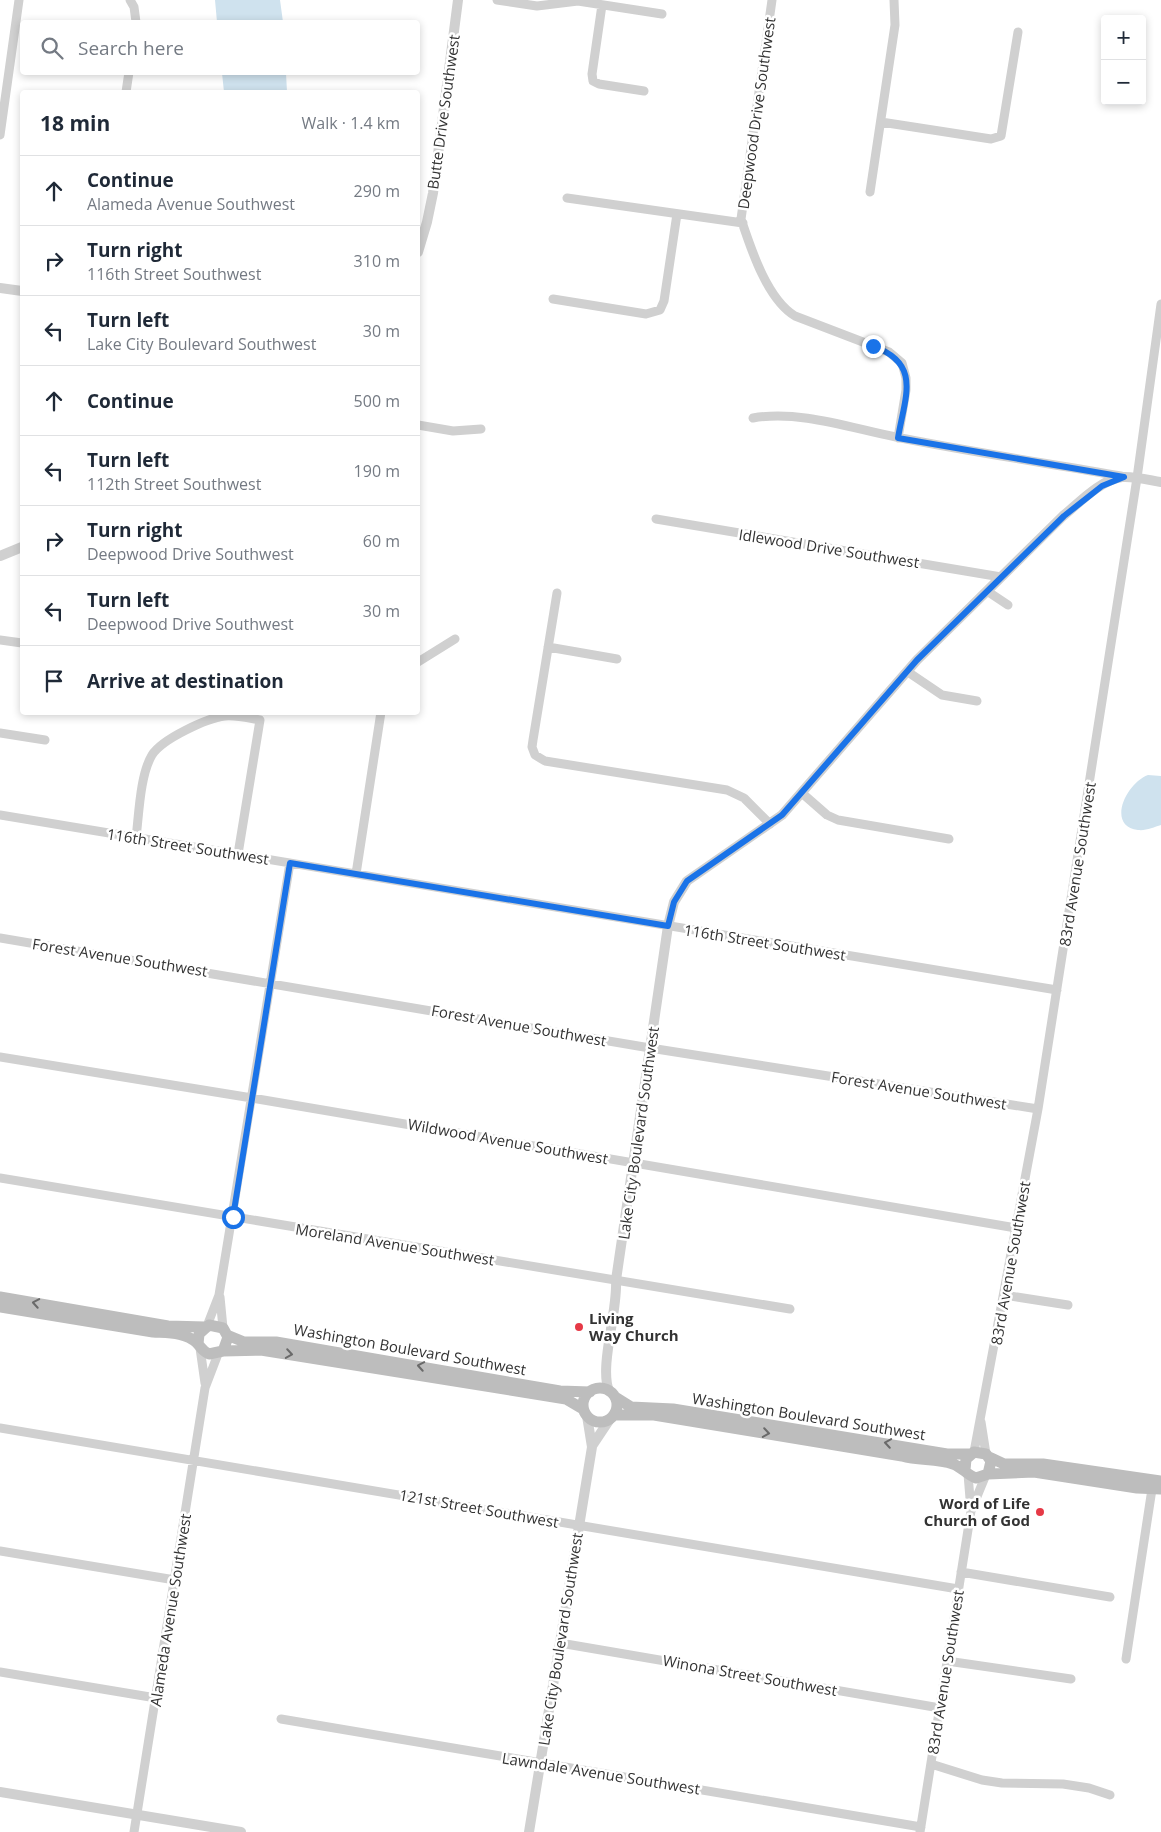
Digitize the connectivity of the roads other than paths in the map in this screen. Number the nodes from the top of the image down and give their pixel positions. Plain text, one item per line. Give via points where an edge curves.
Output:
1 (19, 0) edge
2 (130, 0) edge
3 (458, 0) edge
4 (497, 0) edge
5 (772, 0) edge
6 (894, 0) edge
7 (602, 5) junction
8 (662, 14) dead end
9 (136, 20) edge
10 (1018, 32) dead end
11 (129, 75) edge
12 (126, 90) edge
13 (644, 91) dead end
14 (881, 122) junction
15 (0, 135) edge
16 (870, 192) dead end
17 (567, 198) dead end
18 (677, 214) junction
19 (743, 223) junction
20 (420, 245) edge
21 (0, 288) edge
22 (20, 291) edge
23 (553, 299) dead end
24 (1161, 304) edge
25 (753, 418) dead end
26 (420, 426) edge
27 (482, 429) dead end
28 (898, 438) junction
29 (1124, 477) junction
30 (1137, 478) junction
31 (1161, 482) edge
32 (656, 519) dead end
33 (20, 548) edge
34 (0, 556) edge
35 (1001, 576) junction
36 (988, 592) junction
37 (557, 593) dead end
38 (1008, 605) dead end
39 (455, 639) dead end
40 (0, 640) edge
41 (20, 644) edge
42 (548, 647) junction
43 (617, 658) dead end
44 (420, 661) edge
45 (908, 672) junction
46 (977, 701) dead end
47 (381, 715) edge
48 (0, 732) edge
49 (45, 740) dead end
50 (803, 794) junction
51 (0, 815) edge
52 (770, 824) junction
53 (136, 838) junction
54 (949, 839) dead end
55 (238, 854) junction
56 (290, 863) junction
57 (356, 874) junction
58 (668, 926) junction
59 (0, 938) edge
60 (271, 982) junction
61 (1057, 990) junction
62 (650, 1048) junction
63 (0, 1057) edge
64 (252, 1098) junction
65 (1038, 1109) junction
66 (634, 1163) junction
67 (0, 1178) edge
68 (233, 1217) junction
69 (1016, 1228) junction
70 (616, 1280) junction
71 (219, 1295) junction
72 (1004, 1295) junction
73 (0, 1297) edge
74 (1068, 1305) dead end
75 (0, 1307) edge
76 (790, 1309) dead end
77 (206, 1326) junction
78 (225, 1332) junction
79 (199, 1346) junction
80 (221, 1352) junction
81 (604, 1375) junction
82 (206, 1388) junction
83 (591, 1391) junction
84 (612, 1394) junction
85 (585, 1413) junction
86 (612, 1417) junction
87 (0, 1428) edge
88 (592, 1447) junction
89 (980, 1454) junction
90 (194, 1460) junction
91 (967, 1472) junction
92 (987, 1475) junction
93 (1161, 1481) edge
94 (1156, 1489) edge
95 (971, 1511) junction
96 (578, 1525) junction
97 (0, 1551) edge
98 (961, 1572) junction
99 (175, 1580) junction
100 (958, 1589) junction
101 (1110, 1597) dead end
102 (560, 1643) junction
103 (1126, 1659) dead end
104 (947, 1661) junction
105 (0, 1672) edge
106 (1071, 1680) dead end
107 (156, 1698) junction
108 (940, 1708) junction
109 (281, 1719) dead end
110 (540, 1762) junction
111 (931, 1764) junction
112 (0, 1792) edge
113 (1110, 1795) dead end
114 (136, 1815) junction
115 (921, 1830) edge
116 (134, 1832) edge
117 (241, 1832) edge
118 (529, 1832) edge

1 - 15 street
2 - 9 street
3 - 20 street, Butte Drive Southwest via 433,192
4 - 7 street via 537,6 571,1
5 - 19 street, Deepwood Drive Southwest via 741,214
6 - 14 street via 894,25
7 - 8 street
7 - 13 street via 592,78 599,84
10 - 14 street via 1001,136 996,138
11 - 12 street
14 - 16 street
17 - 18 street
18 - 19 street
18 - 23 street via 663,307 658,312 646,314
19 - 28 street, Deepwood Drive Southwest via 770,288 783,307 795,316 889,352 902,363 906,390
21 - 22 street
24 - 30 street, 83rd Avenue Southwest
25 - 28 street via 770,415 799,418
26 - 27 street via 453,431
28 - 29 street
29 - 30 street
29 - 35 street via 1112,480 1087,496
30 - 31 street
30 - 61 street, 83rd Avenue Southwest
32 - 35 street, Idlewood Drive Southwest
33 - 34 street
35 - 36 street
36 - 38 street
36 - 45 street
37 - 42 street
39 - 44 street
40 - 41 street
42 - 43 street
42 - 52 street via 532,747 535,755 545,761 727,790 744,798
45 - 46 street via 942,695
45 - 50 street
47 - 57 street
48 - 49 street
50 - 52 street
50 - 54 street via 827,815 838,820
51 - 53 street, 116th Street Southwest
52 - 58 street, Lake City Boulevard Southwest via 695,876 679,893
53 - 55 street, 116th Street Southwest
53 - 55 street via 144,781 156,750 173,738 218,718 230,716 260,720
55 - 56 street, 116th Street Southwest
56 - 57 street, 116th Street Southwest
56 - 60 street
57 - 58 street, 116th Street Southwest
58 - 61 street, 116th Street Southwest
58 - 62 street, Lake City Boulevard Southwest
59 - 60 street, Forest Avenue Southwest
60 - 62 street, Forest Avenue Southwest
60 - 64 street
61 - 65 street, 83rd Avenue Southwest
62 - 65 street, Forest Avenue Southwest
62 - 66 street, Lake City Boulevard Southwest
63 - 64 street, Wildwood Avenue Southwest
64 - 66 street, Wildwood Avenue Southwest
64 - 68 street
65 - 69 street, 83rd Avenue Southwest
66 - 69 street, Wildwood Avenue Southwest
66 - 70 street, Lake City Boulevard Southwest
67 - 68 street, Moreland Avenue Southwest
68 - 70 street, Moreland Avenue Southwest
68 - 71 street
69 - 72 street, 83rd Avenue Southwest
70 - 76 street, Moreland Avenue Southwest
70 - 81 street, Lake City Boulevard Southwest via 617,1298
71 - 77 street
71 - 78 street
72 - 74 street
72 - 89 street, 83rd Avenue Southwest via 981,1422
77 -> 73 main road via 168,1326
75 - 79 main road via 178,1334
77 - 78 main road via 214,1325
77 - 79 main road via 199,1334
78 - 80 main road via 228,1342
83 -> 78 main road, Washington Boulevard Southwest via 560,1391 276,1342 244,1342
79 - 80 main road via 208,1354
79 - 82 street, Alameda Avenue Southwest
80 - 82 street, Alameda Avenue Southwest
80 -> 85 main road, Washington Boulevard Southwest via 260,1350 561,1398 571,1401
81 - 83 street, Lake City Boulevard Southwest
81 - 84 street, Lake City Boulevard Southwest
82 - 90 street, Alameda Avenue Southwest
83 - 84 main road via 604,1388
83 - 85 main road via 584,1398
84 - 86 main road via 617,1405
89 -> 84 main road, Washington Boulevard Southwest via 947,1454 674,1409 631,1407
85 - 86 main road via 594,1422
85 - 88 street, Lake City Boulevard Southwest
86 - 88 street, Lake City Boulevard Southwest
86 -> 91 main road, Washington Boulevard Southwest via 633,1414 664,1417 921,1461 938,1460
87 - 90 street, 121st Street Southwest
88 - 96 street, Lake City Boulevard Southwest
89 - 91 main road via 965,1463
89 - 92 main road via 992,1465
89 - 93 main road, Washington Boulevard Southwest via 1004,1464 1044,1464
90 - 96 street, 121st Street Southwest
90 - 99 street, Alameda Avenue Southwest
91 - 92 main road via 976,1478
91 - 95 street, 83rd Avenue Southwest
92 - 94 main road via 1034,1472
92 - 95 street, 83rd Avenue Southwest
94 - 103 street
95 - 98 street, 83rd Avenue Southwest
96 - 100 street, 121st Street Southwest
96 - 102 street, Lake City Boulevard Southwest
97 - 99 street
98 - 100 street, 83rd Avenue Southwest
98 - 101 street
99 - 107 street, Alameda Avenue Southwest
100 - 104 street, 83rd Avenue Southwest
102 - 108 street, Winona Street Southwest
102 - 110 street, Lake City Boulevard Southwest
104 - 106 street
104 - 108 street, 83rd Avenue Southwest
105 - 107 street
107 - 114 street, Alameda Avenue Southwest
108 - 111 street, 83rd Avenue Southwest
109 - 110 street, Lawndale Avenue Southwest
110 - 115 street, Lawndale Avenue Southwest
110 - 118 street, Lake City Boulevard Southwest
111 - 113 street via 982,1780 1063,1784
111 - 115 street, 83rd Avenue Southwest
112 - 114 street
114 - 116 street, Alameda Avenue Southwest
114 - 117 street

